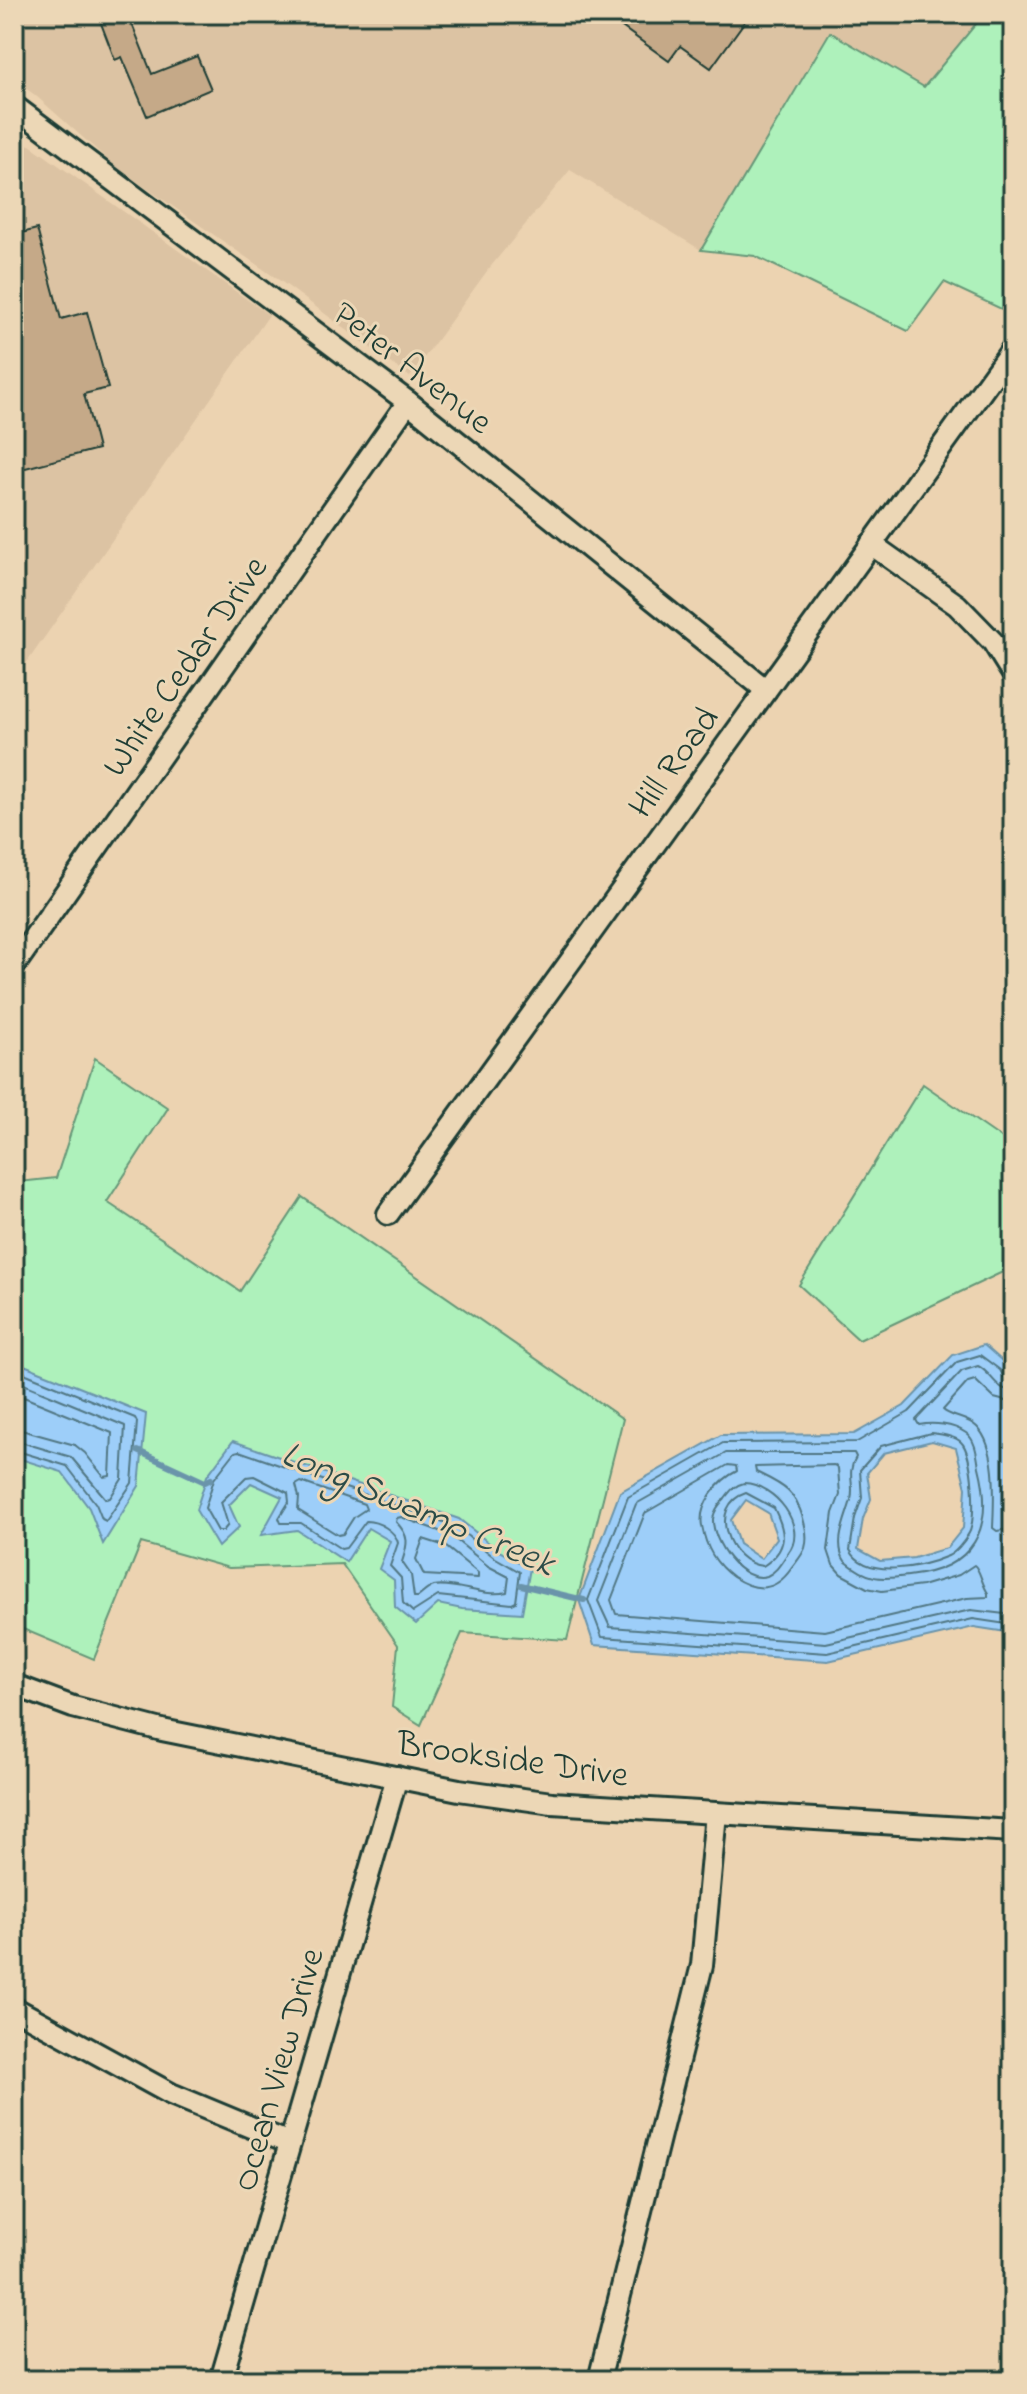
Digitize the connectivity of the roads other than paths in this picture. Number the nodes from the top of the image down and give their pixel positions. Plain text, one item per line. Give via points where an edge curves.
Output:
1 (14, 106) edge
2 (1013, 348) edge
3 (408, 402) junction
4 (871, 544) junction
5 (1013, 674) edge
6 (766, 690) junction
7 (14, 966) edge
8 (388, 1214) dead end
9 (14, 1685) edge
10 (397, 1777) junction
11 (716, 1813) junction
12 (1013, 1831) edge
13 (14, 2008) edge
14 (289, 2143) junction
15 (221, 2380) edge
16 (599, 2380) edge

1 - 3 street, Peter Avenue
2 - 4 street, Hill Road
3 - 6 street, Peter Avenue
3 - 7 street, White Cedar Drive
4 - 5 street via 957,605 993,642
4 - 6 street, Hill Road
6 - 8 street, Hill Road
9 - 10 street, Brookside Drive via 162,1730
10 - 11 street, Brookside Drive via 552,1803
10 - 14 street, Ocean View Drive
11 - 12 street, Brookside Drive
11 - 16 street via 702,1965
13 - 14 street via 171,2094
14 - 15 street, Ocean View Drive

